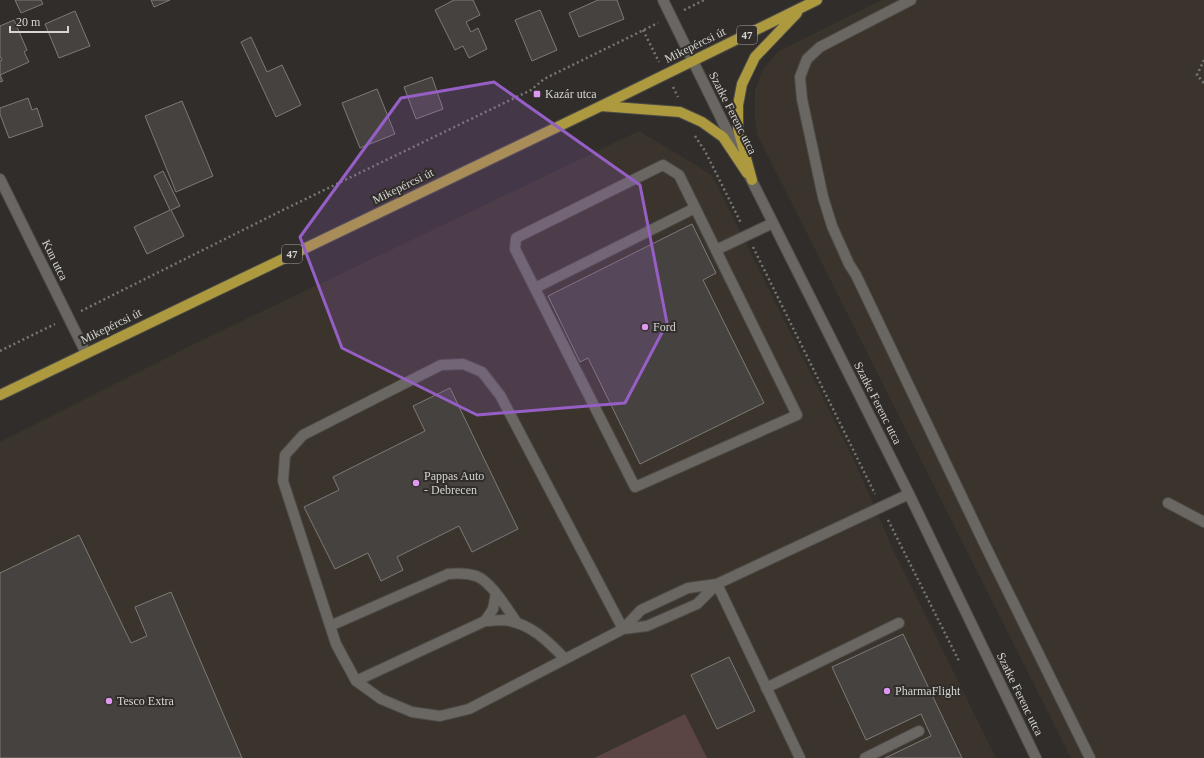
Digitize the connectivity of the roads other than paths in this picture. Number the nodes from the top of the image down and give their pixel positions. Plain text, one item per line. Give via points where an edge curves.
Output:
1 (663, 0) edge
2 (817, 0) edge
3 (911, 0) edge
4 (801, 8) junction
5 (692, 61) junction
6 (601, 106) junction
7 (0, 179) edge
8 (752, 180) junction
9 (695, 208) junction
10 (773, 223) junction
11 (716, 250) junction
12 (535, 288) junction
13 (86, 353) junction
14 (0, 395) edge
15 (909, 494) junction
16 (1168, 503) dead end
17 (1204, 522) edge
18 (717, 584) junction
19 (496, 593) junction
20 (484, 621) junction
21 (517, 623) junction
22 (899, 623) dead end
23 (330, 626) junction
24 (623, 629) junction
25 (565, 659) junction
26 (356, 681) junction
27 (766, 688) junction
28 (919, 731) dead end
29 (800, 758) edge
30 (865, 758) edge
31 (1036, 758) edge
32 (1090, 758) edge

1 - 5 street
2 - 4 main road, Mikepércsi út / 47
3 - 32 street via 820,47 807,59 800,78 802,99 823,197 848,264 856,275
4 - 5 main road, Mikepércsi út / 47
4 - 8 main road via 755,57 742,84 738,104 738,129
5 - 6 main road, Mikepércsi út / 47
5 - 8 street, Szatke Ferenc utca
6 - 8 main road via 680,112 702,122 722,137
6 - 13 main road, Mikepércsi út / 47
7 - 13 street, Kun utca
8 - 10 street, Szatke Ferenc utca
9 - 11 street
9 - 12 street
9 - 12 street via 679,175 663,166 523,234 516,238 515,249
10 - 11 street
10 - 15 street, Szatke Ferenc utca
11 - 12 street via 797,415 635,487
13 - 14 main road, Mikepércsi út / 47
15 - 18 street
15 - 31 street, Szatke Ferenc utca
16 - 17 street
18 - 24 street via 697,604 647,626
18 - 24 street via 688,588 641,610
18 - 27 street
19 - 20 street via 493,609
19 - 21 street
19 - 23 street via 477,576 448,574
20 - 21 street via 503,620
20 - 26 street
21 - 25 street via 544,638
22 - 27 street
23 - 24 street via 283,481 285,455 303,435 441,365 463,364 482,372 500,395
23 - 26 street via 336,644
24 - 25 street
25 - 26 street via 469,708 440,716 406,710 381,699
27 - 29 street
28 - 30 street

